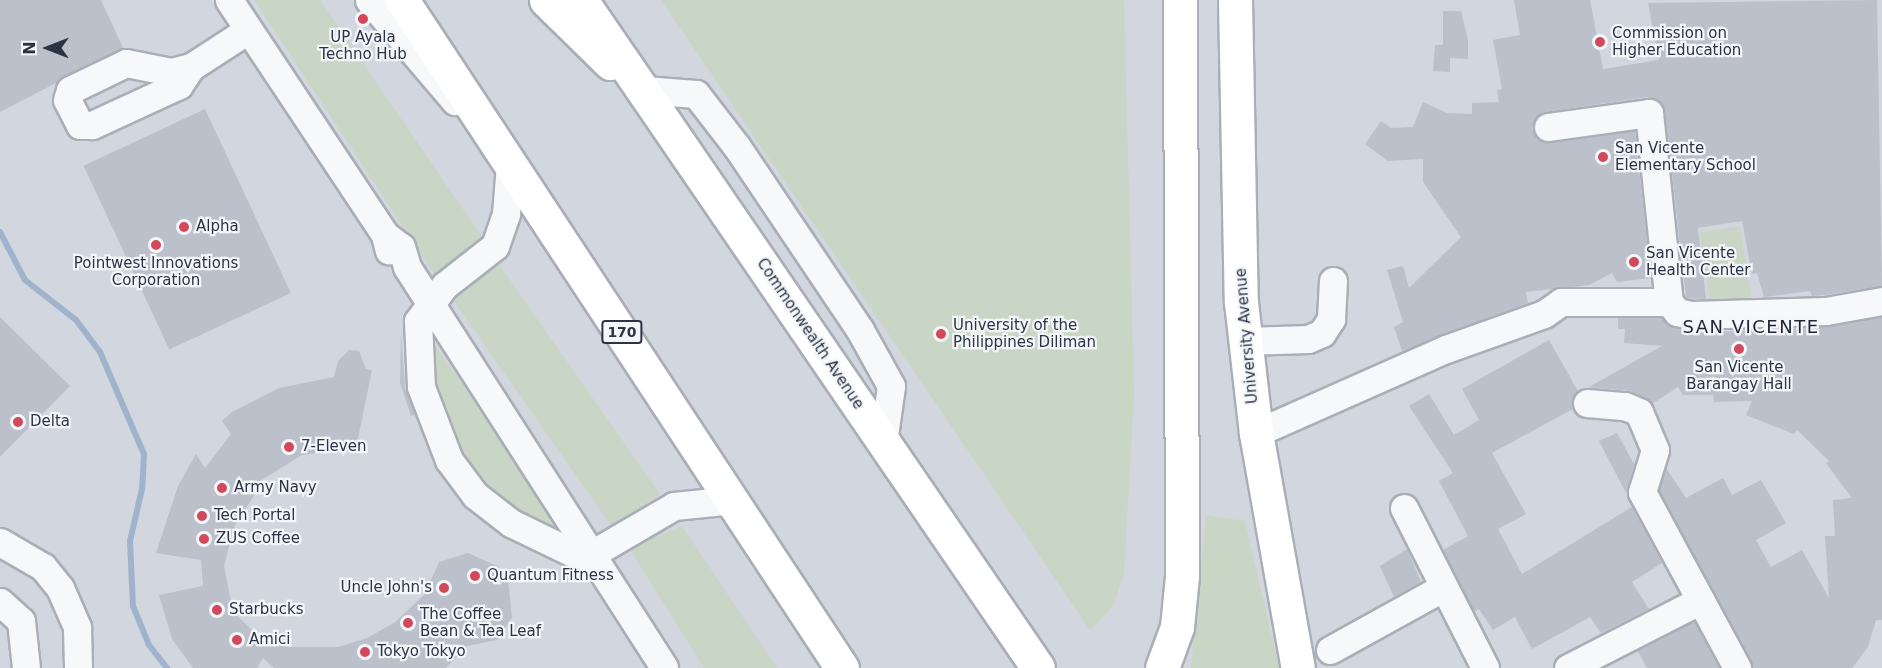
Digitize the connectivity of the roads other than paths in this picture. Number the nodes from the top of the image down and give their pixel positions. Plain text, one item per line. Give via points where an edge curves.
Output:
1 (229, 0) edge
2 (351, 0) edge
3 (369, 0) edge
4 (402, 0) edge
5 (421, 0) edge
6 (546, 0) edge
7 (581, 0) edge
8 (1180, 0) edge
9 (1235, 0) edge
10 (248, 30) junction
11 (440, 60) junction
12 (191, 67) dead end
13 (651, 101) junction
14 (1548, 127) dead end
15 (510, 164) junction
16 (1333, 281) dead end
17 (429, 301) junction
18 (1882, 301) edge
19 (1669, 302) junction
20 (1245, 341) junction
21 (1587, 403) dead end
22 (1257, 433) junction
23 (883, 442) junction
24 (734, 500) junction
25 (1404, 508) dead end
26 (0, 543) edge
27 (590, 555) junction
28 (1444, 587) junction
29 (1701, 600) junction
30 (0, 602) edge
31 (1330, 650) dead end
32 (26, 668) edge
33 (78, 668) edge
34 (664, 668) edge
35 (842, 668) edge
36 (1038, 668) edge
37 (1162, 668) edge
38 (1298, 668) edge
39 (1485, 668) edge
40 (1568, 668) edge
41 (1737, 668) edge

1 - 10 street
2 - 15 street via 363,19
3 - 15 street
4 - 11 main road, 170
5 - 11 main road
6 - 13 main road via 589,47
7 - 13 main road, Commonwealth Avenue
8 - 37 main road via 1182,576 1178,627
9 - 20 main road, University Avenue
10 - 12 street
10 - 17 street via 385,235 396,262 407,267
11 - 15 main road, 170
13 - 23 main road, Commonwealth Avenue
13 - 23 street via 696,94 737,147 860,330 891,386
14 - 19 street via 1649,113
15 - 17 street via 503,229 495,246
15 - 24 main road, 170
16 - 20 street via 1331,319 1322,333 1308,339
17 - 27 street
17 - 27 street via 418,321 418,370 433,423 449,460 475,495 511,523 543,542
18 - 19 street via 1826,311 1701,315 1677,312
19 - 22 street via 1552,308
20 - 22 main road, University Avenue
21 - 29 street via 1625,406 1638,412 1655,450 1642,492
22 - 38 main road, University Avenue
23 - 36 main road, Commonwealth Avenue
24 - 27 street via 674,506
24 - 35 main road, 170
25 - 28 street
26 - 33 street via 43,567 60,588 77,627
27 - 34 street
28 - 31 street
28 - 39 street
29 - 40 street
29 - 41 street
30 - 32 street via 21,621

